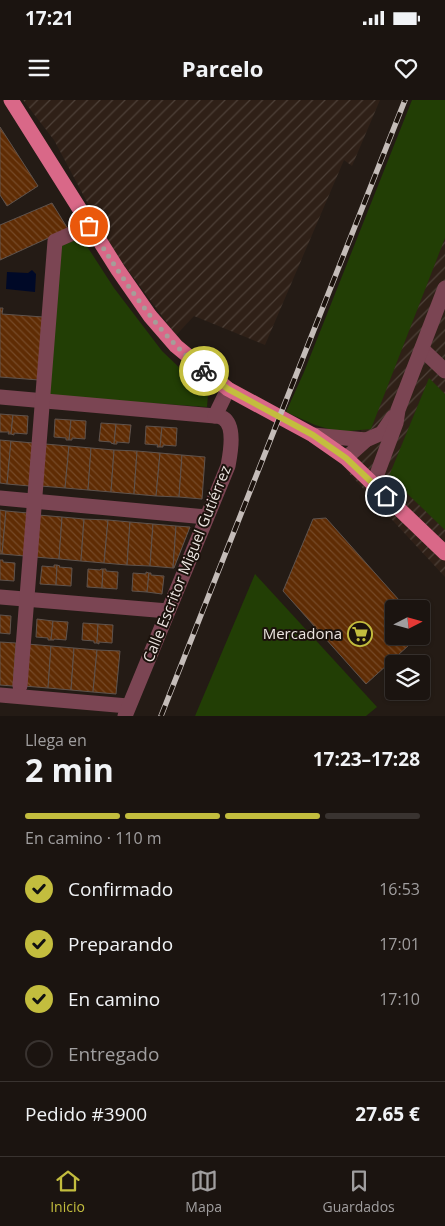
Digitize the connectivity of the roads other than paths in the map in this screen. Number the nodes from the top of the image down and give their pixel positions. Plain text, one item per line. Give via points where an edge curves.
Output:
1 (11, 100) edge
2 (89, 226) junction
3 (445, 288) edge
4 (422, 349) junction
5 (445, 371) edge
6 (228, 389) junction
7 (0, 397) edge
8 (42, 401) junction
9 (398, 410) junction
10 (215, 416) junction
11 (313, 435) junction
12 (366, 440) junction
13 (346, 458) junction
14 (373, 485) junction
15 (0, 498) edge
16 (34, 501) junction
17 (206, 517) junction
18 (445, 553) edge
19 (0, 597) edge
20 (27, 599) junction
21 (168, 611) junction
22 (20, 686) dead end
23 (0, 695) edge
24 (127, 711) edge

1 - 2 main road
2 - 6 main road via 165,334 190,360
2 - 8 street via 55,241
3 - 4 street
4 - 5 street
4 - 9 street
6 - 10 street
6 - 11 main road
7 - 8 street
8 - 10 street
8 - 16 street
9 - 12 street via 382,433
9 - 14 street
10 - 17 street, Calle Escritor Miguel Gutiérrez via 224,418 228,423 230,452 228,466
11 - 12 street
11 - 13 main road
12 - 13 street
13 - 14 main road
14 - 18 main road
15 - 16 street
16 - 17 street
16 - 20 street
17 - 21 street, Calle Escritor Miguel Gutiérrez
19 - 20 street
20 - 21 street
20 - 22 street
21 - 24 street, Calle Escritor Miguel Gutiérrez
23 - 24 street

